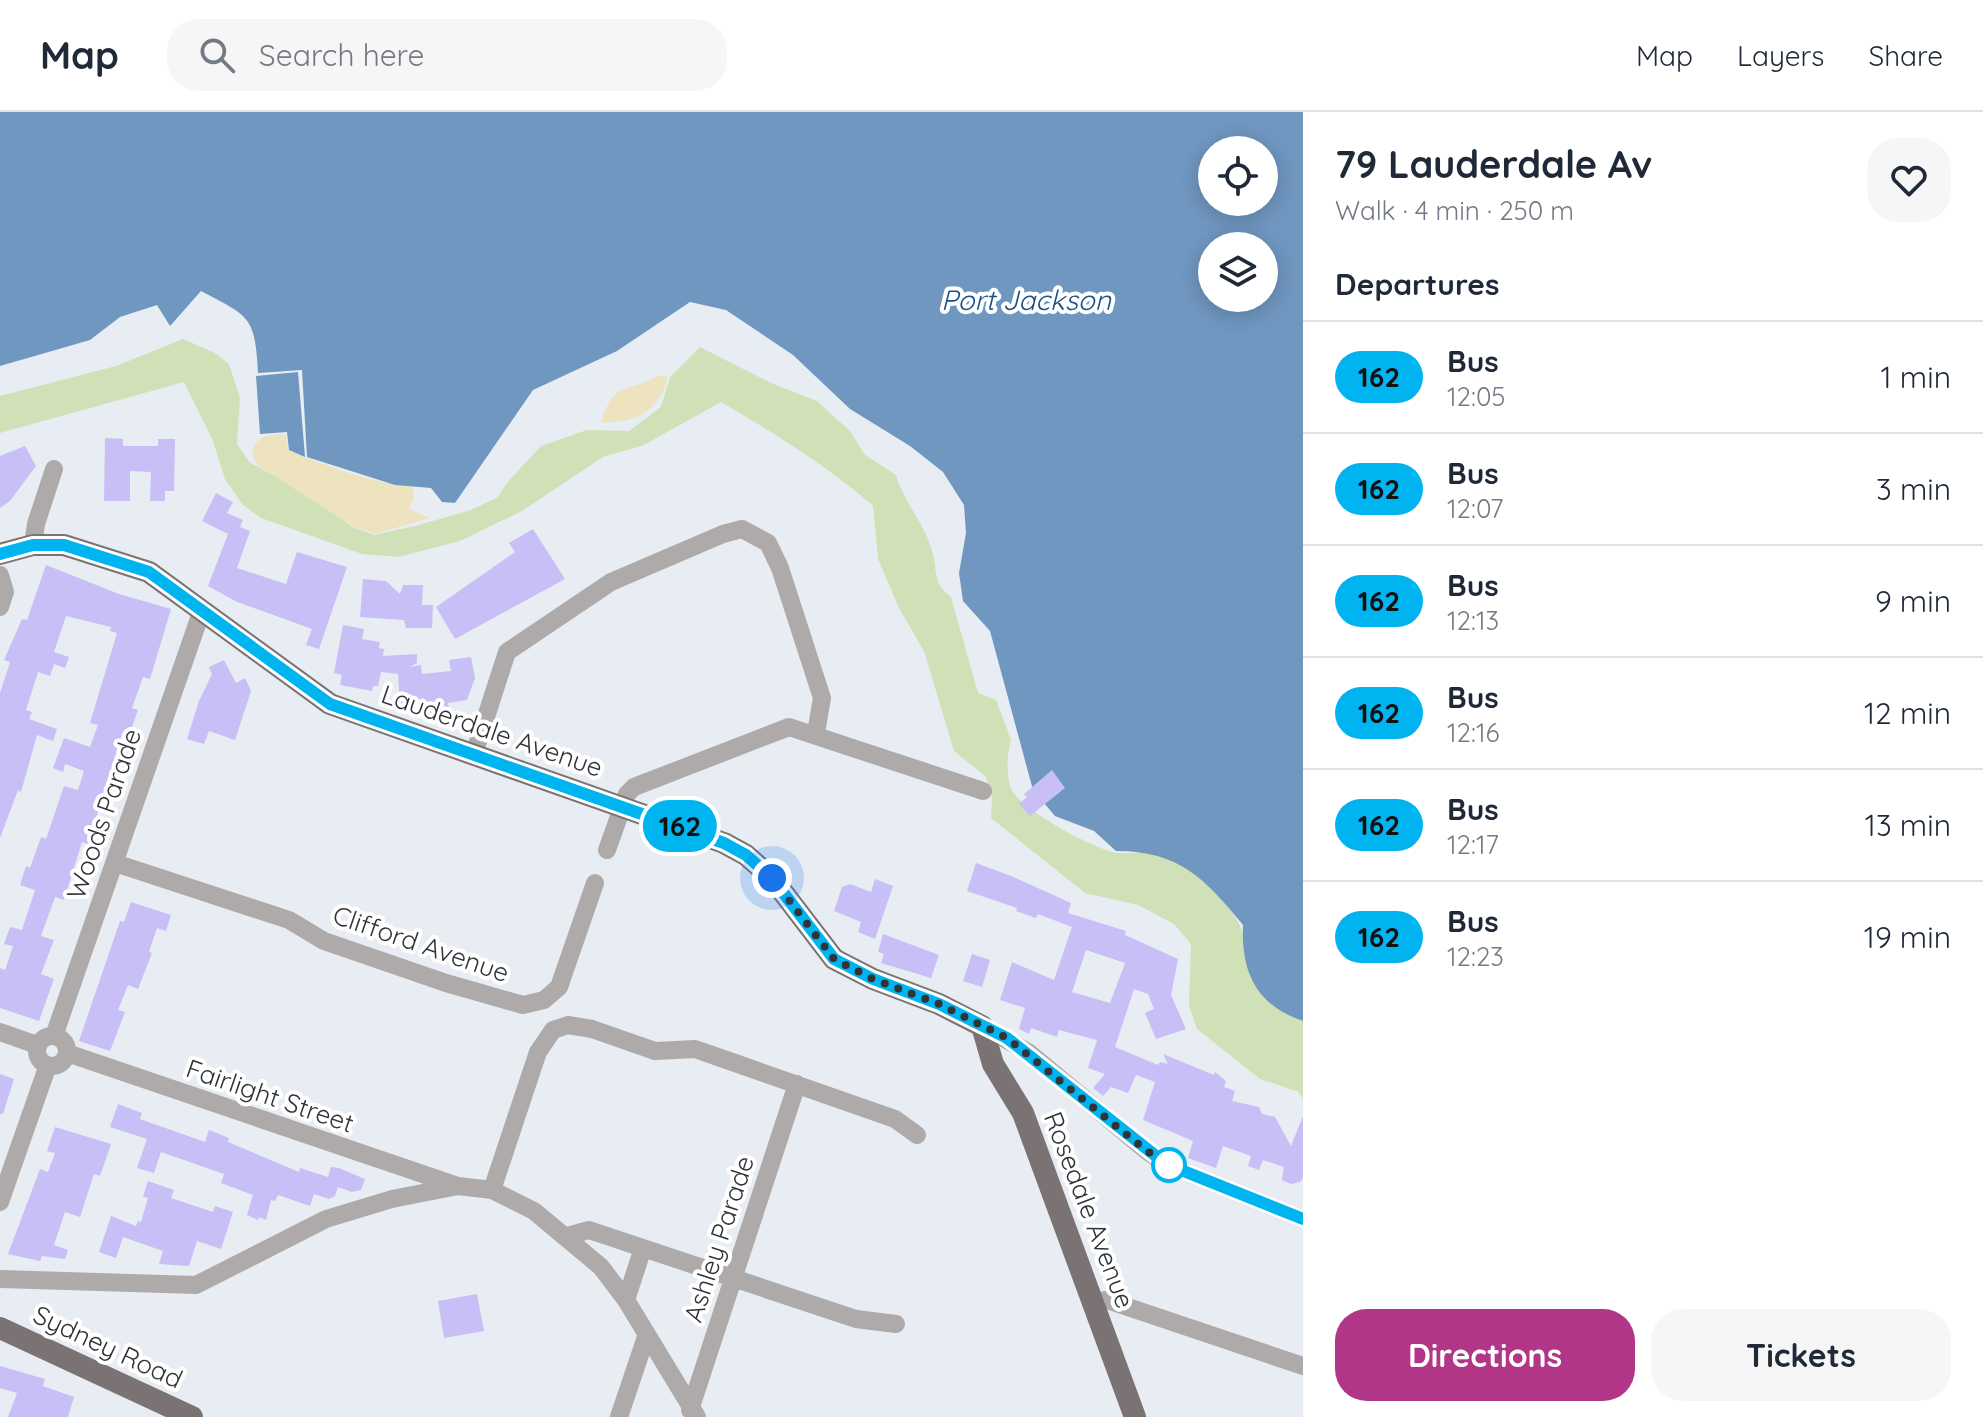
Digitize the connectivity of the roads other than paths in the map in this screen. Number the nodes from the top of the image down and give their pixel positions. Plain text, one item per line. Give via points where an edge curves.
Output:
1 (54, 469) dead end
2 (33, 545) junction
3 (0, 554) edge
4 (0, 575) edge
5 (0, 607) edge
6 (202, 610) junction
7 (816, 733) junction
8 (474, 754) junction
9 (983, 791) dead end
10 (622, 805) junction
11 (607, 850) dead end
12 (115, 863) junction
13 (595, 883) dead end
14 (982, 1026) junction
15 (0, 1032) edge
16 (46, 1040) junction
17 (67, 1053) junction
18 (48, 1065) junction
19 (797, 1084) junction
20 (917, 1135) dead end
21 (458, 1186) junction
22 (492, 1190) junction
23 (0, 1202) edge
24 (1303, 1219) edge
25 (567, 1236) junction
26 (643, 1248) junction
27 (0, 1279) edge
28 (734, 1279) junction
29 (626, 1300) junction
30 (1094, 1302) junction
31 (896, 1324) dead end
32 (0, 1328) edge
33 (647, 1334) junction
34 (1303, 1366) edge
35 (693, 1414) edge
36 (192, 1417) edge
37 (619, 1417) edge
38 (1135, 1417) edge

1 - 2 street
2 - 3 main road, Lauderdale Avenue
2 - 6 main road, Lauderdale Avenue via 75,546 119,560 160,578
4 - 5 street via 5,592
6 - 8 main road, Lauderdale Avenue via 330,704
6 - 12 street, Woods Parade
7 - 8 street via 822,698 780,568 768,543 742,529 611,582 507,652
7 - 9 street
7 - 10 street via 789,727 762,735 634,787
8 - 10 main road, Lauderdale Avenue
10 - 11 street
10 - 14 main road, Lauderdale Avenue via 746,855 786,892 834,959
12 - 13 street, Clifford Avenue via 289,920 324,941 523,1005 544,1000 559,987
12 - 16 street, Woods Parade
14 - 24 street, Lauderdale Avenue via 1028,1052 1166,1164
14 - 30 main road, Rosedale Avenue via 993,1064 1023,1113
15 - 16 street
16 - 17 street via 65,1044
16 - 18 street via 37,1055
17 - 18 street via 58,1064
17 - 21 street, Fairlight Street
18 - 23 street
19 - 20 street via 895,1119
19 - 22 street via 695,1049 655,1051 592,1029 568,1025 553,1030 538,1052
19 - 28 street, Ashley Parade
21 - 22 street
21 - 27 street via 326,1219 196,1285
22 - 25 street via 534,1211
25 - 26 street via 589,1230
25 - 29 street
26 - 28 street
26 - 29 street
28 - 31 street via 856,1319
28 - 35 street, Ashley Parade
29 - 33 street
30 - 34 street via 1107,1300
30 - 38 main road, Rosedale Avenue
32 - 36 main road, Sydney Road
33 - 35 street
33 - 37 street

